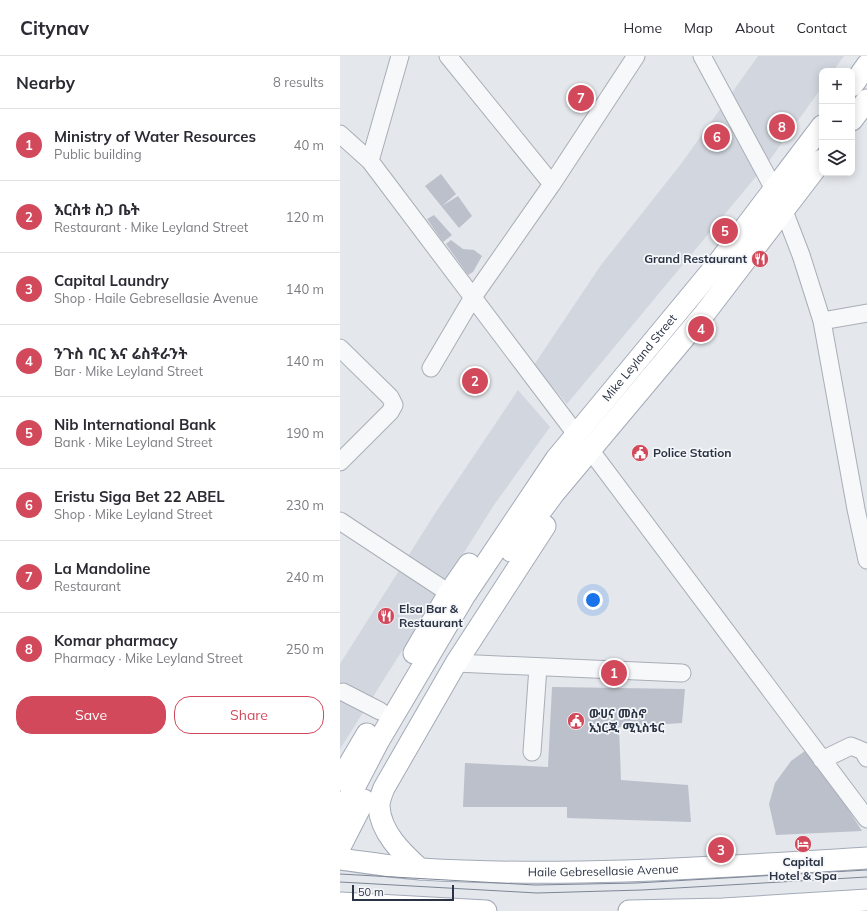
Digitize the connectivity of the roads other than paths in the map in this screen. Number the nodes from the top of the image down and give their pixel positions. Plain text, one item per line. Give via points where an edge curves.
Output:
1 (400, 56) edge
2 (448, 56) edge
3 (636, 56) edge
4 (706, 58) edge
5 (867, 65) edge
6 (855, 82) edge
7 (867, 100) edge
8 (855, 116) edge
9 (819, 130) edge
10 (340, 134) edge
11 (370, 161) junction
12 (819, 164) edge
13 (552, 184) junction
14 (774, 189) junction
15 (784, 211) junction
16 (718, 263) junction
17 (735, 276) junction
18 (473, 296) junction
19 (867, 313) edge
20 (822, 321) junction
21 (340, 348) edge
22 (431, 368) dead end
23 (576, 434) junction
24 (591, 451) junction
25 (340, 462) edge
26 (576, 468) junction
27 (862, 509) edge
28 (340, 521) edge
29 (867, 560) edge
30 (457, 594) junction
31 (456, 663) junction
32 (538, 667) junction
33 (682, 673) dead end
34 (343, 692) dead end
35 (380, 711) junction
36 (532, 752) dead end
37 (867, 758) edge
38 (822, 760) junction
39 (342, 772) edge
40 (340, 815) edge
41 (867, 819) edge
42 (340, 847) edge
43 (867, 858) edge
44 (340, 859) edge
45 (420, 869) junction
46 (867, 900) edge
47 (340, 903) edge
48 (370, 905) junction
49 (343, 911) edge
50 (486, 911) edge
51 (629, 911) edge
52 (641, 911) edge

1 - 11 street
2 - 13 street
3 - 13 street
4 - 14 street
5 - 6 main road
7 - 8 main road
9 - 14 main road, Mike Leyland Street
10 - 11 street
11 - 18 street
12 - 15 main road, Mike Leyland Street
13 - 18 street
14 - 16 main road, Mike Leyland Street
15 - 17 main road, Mike Leyland Street
15 - 20 street
16 - 17 main road
16 - 23 main road, Mike Leyland Street
17 - 24 main road, Mike Leyland Street
18 - 22 street
18 - 23 street
19 - 20 street
20 - 27 street
21 - 25 street via 390,397 394,405
23 - 30 main road, Mike Leyland Street via 556,459 537,467 524,483
24 - 26 main road, Mike Leyland Street
24 - 38 street
26 - 31 main road via 570,486
26 - 42 main road, Mike Leyland Street via 516,543 446,651 397,736
27 - 29 street
28 - 30 street
30 - 35 main road
30 - 40 main road
31 - 32 street
31 - 45 main road via 384,788 379,805 390,837 399,850
32 - 33 street
32 - 36 street
34 - 35 street
35 - 39 main road
37 - 38 street via 863,751 851,746
38 - 41 street
43 - 45 main road, Haile Gebresellasie Avenue via 692,869 549,873
44 - 45 main road, Haile Gebresellasie Avenue
46 - 52 main road
47 - 48 main road
48 - 49 main road
48 - 50 main road
51 - 52 main road

